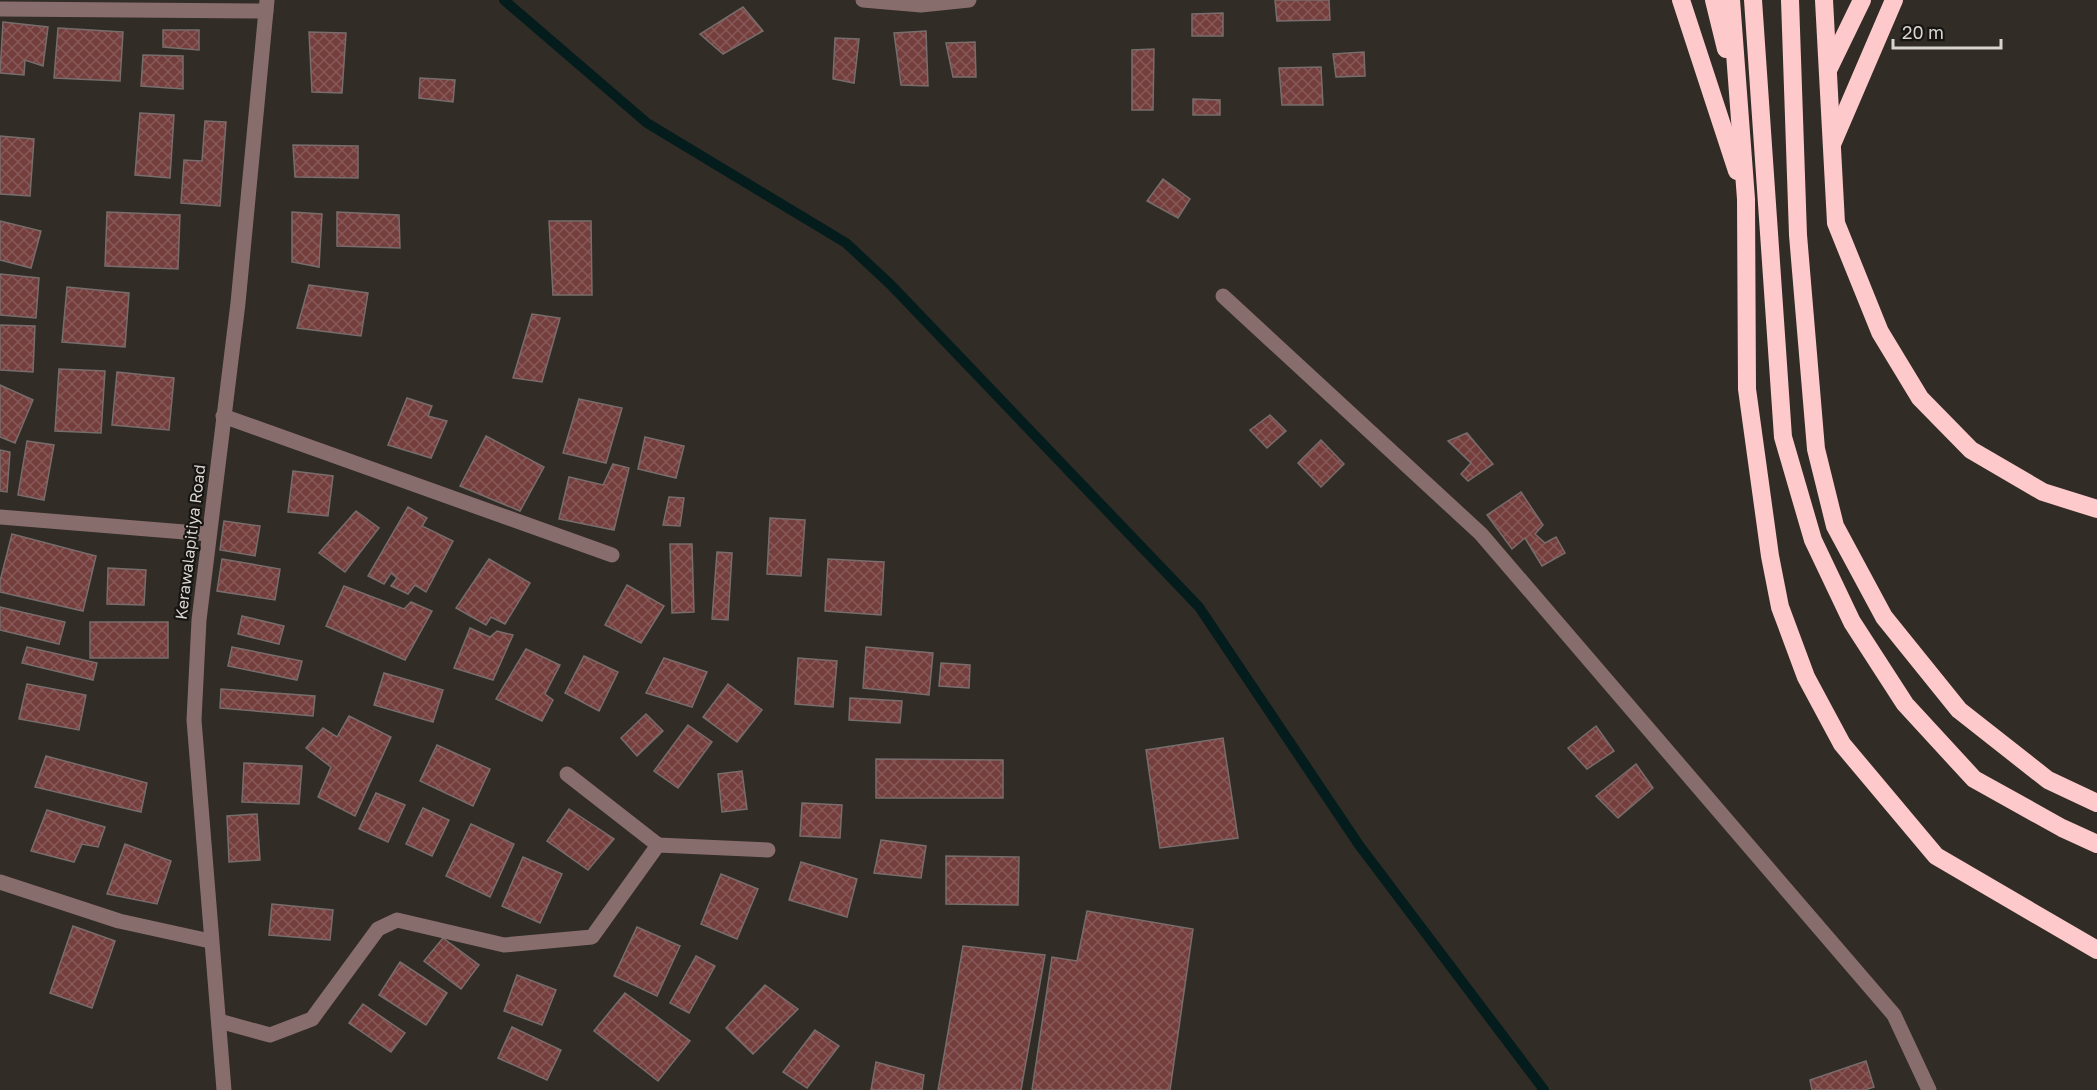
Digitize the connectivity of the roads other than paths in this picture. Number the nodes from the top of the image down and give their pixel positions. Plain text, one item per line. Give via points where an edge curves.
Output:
1 (863, 0) edge
2 (969, 0) edge
3 (1681, 0) edge
4 (1731, 0) edge
5 (1754, 0) edge
6 (1790, 0) edge
7 (1862, 0) edge
8 (1894, 0) edge
9 (1825, 2) edge
10 (1713, 4) edge
11 (267, 5) edge
12 (0, 9) edge
13 (1828, 71) junction
14 (1739, 104) junction
15 (1832, 145) junction
16 (1746, 199) junction
17 (1223, 296) dead end
18 (223, 416) junction
19 (2097, 509) edge
20 (0, 517) edge
21 (209, 534) junction
22 (612, 555) dead end
23 (567, 774) dead end
24 (2097, 803) edge
25 (2097, 844) edge
26 (658, 845) junction
27 (768, 850) dead end
28 (0, 882) edge
29 (210, 941) junction
30 (2097, 950) edge
31 (219, 1021) junction
32 (224, 1090) edge
33 (1929, 1090) edge

1 - 2 street via 921,5
3 - 16 highway
4 - 14 highway
5 - 25 highway via 1783,437 1813,540 1852,622 1905,704 1974,779
6 - 24 highway via 1798,235 1815,437 1835,526 1884,617 1959,710 2048,780
7 - 13 highway
8 - 15 highway
9 - 13 highway
10 - 14 highway
11 - 12 street
11 - 18 street, Kerawalapitiya Road
13 - 15 highway
14 - 16 highway
15 - 19 highway via 1836,223 1880,332 1920,398 1971,450 2043,492
16 - 30 highway via 1747,389 1780,607 1806,677 1842,744 1936,856
17 - 33 street via 1481,534 1894,1015
18 - 21 street, Kerawalapitiya Road
18 - 22 street
20 - 21 street
21 - 29 street, Kerawalapitiya Road via 199,620 194,720
23 - 26 street
26 - 27 street
26 - 31 street via 592,937 504,945 397,920 378,928 312,1019 270,1035
28 - 29 street via 119,921
29 - 31 street, Kerawalapitiya Road
31 - 32 street, Kerawalapitiya Road

